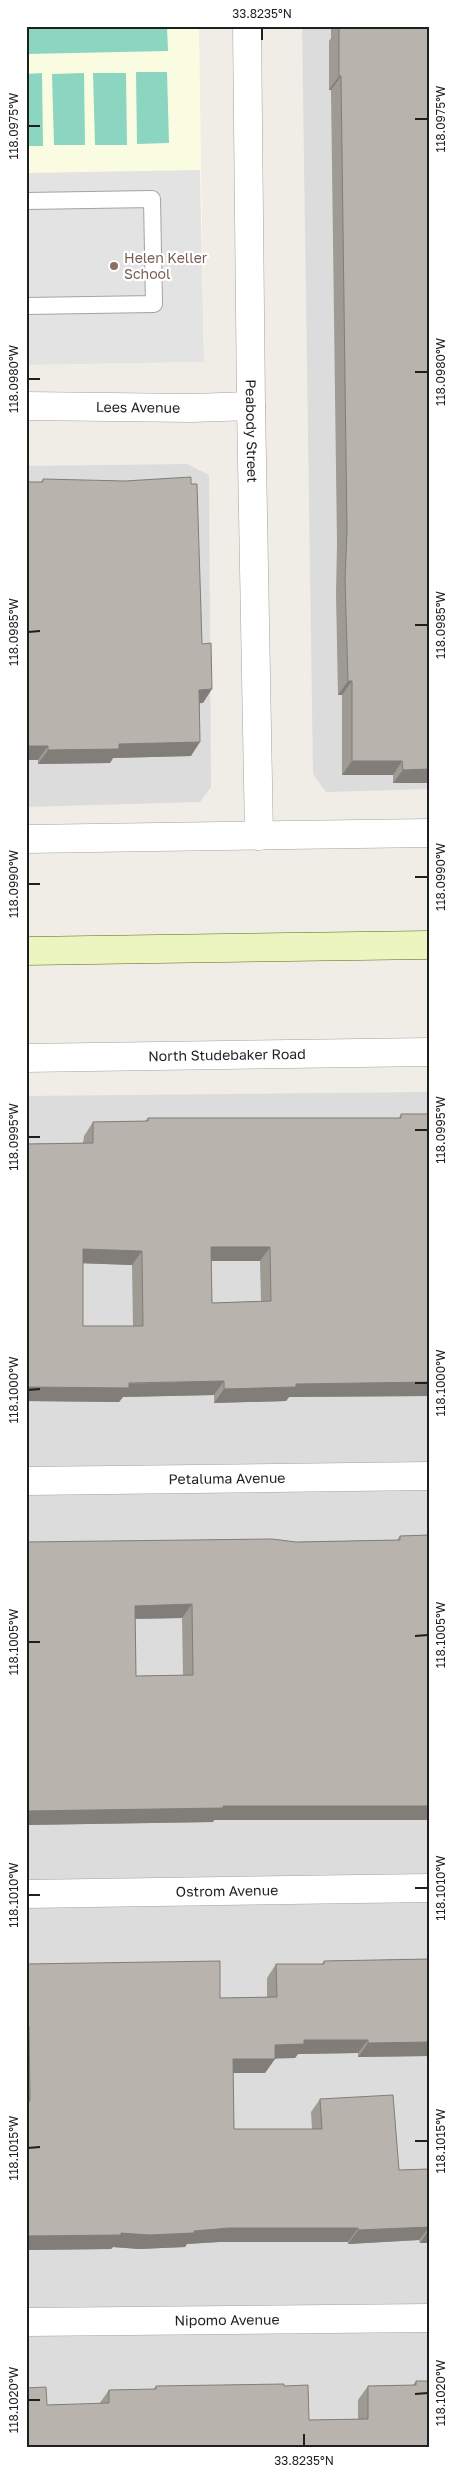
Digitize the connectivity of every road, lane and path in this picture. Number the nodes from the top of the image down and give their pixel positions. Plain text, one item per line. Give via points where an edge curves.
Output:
1 (247, 26) edge
2 (26, 201) edge
3 (26, 306) edge
4 (26, 406) edge
5 (251, 406) junction
6 (429, 833) edge
7 (259, 836) junction
8 (26, 839) edge
9 (429, 945) edge
10 (26, 951) edge
11 (429, 1052) edge
12 (26, 1058) edge
13 (429, 1476) edge
14 (26, 1481) edge
15 (429, 1888) edge
16 (26, 1894) edge
17 (429, 2318) edge
18 (26, 2322) edge

1 - 5 street, Peabody Street
2 - 3 lane via 152,199 154,304
4 - 5 street, Lees Avenue
5 - 7 street, Peabody Street
6 - 7 street
7 - 8 street
9 - 10 main road
11 - 12 street, North Studebaker Road
13 - 14 street, Petaluma Avenue
15 - 16 street, Ostrom Avenue
17 - 18 street, Nipomo Avenue

